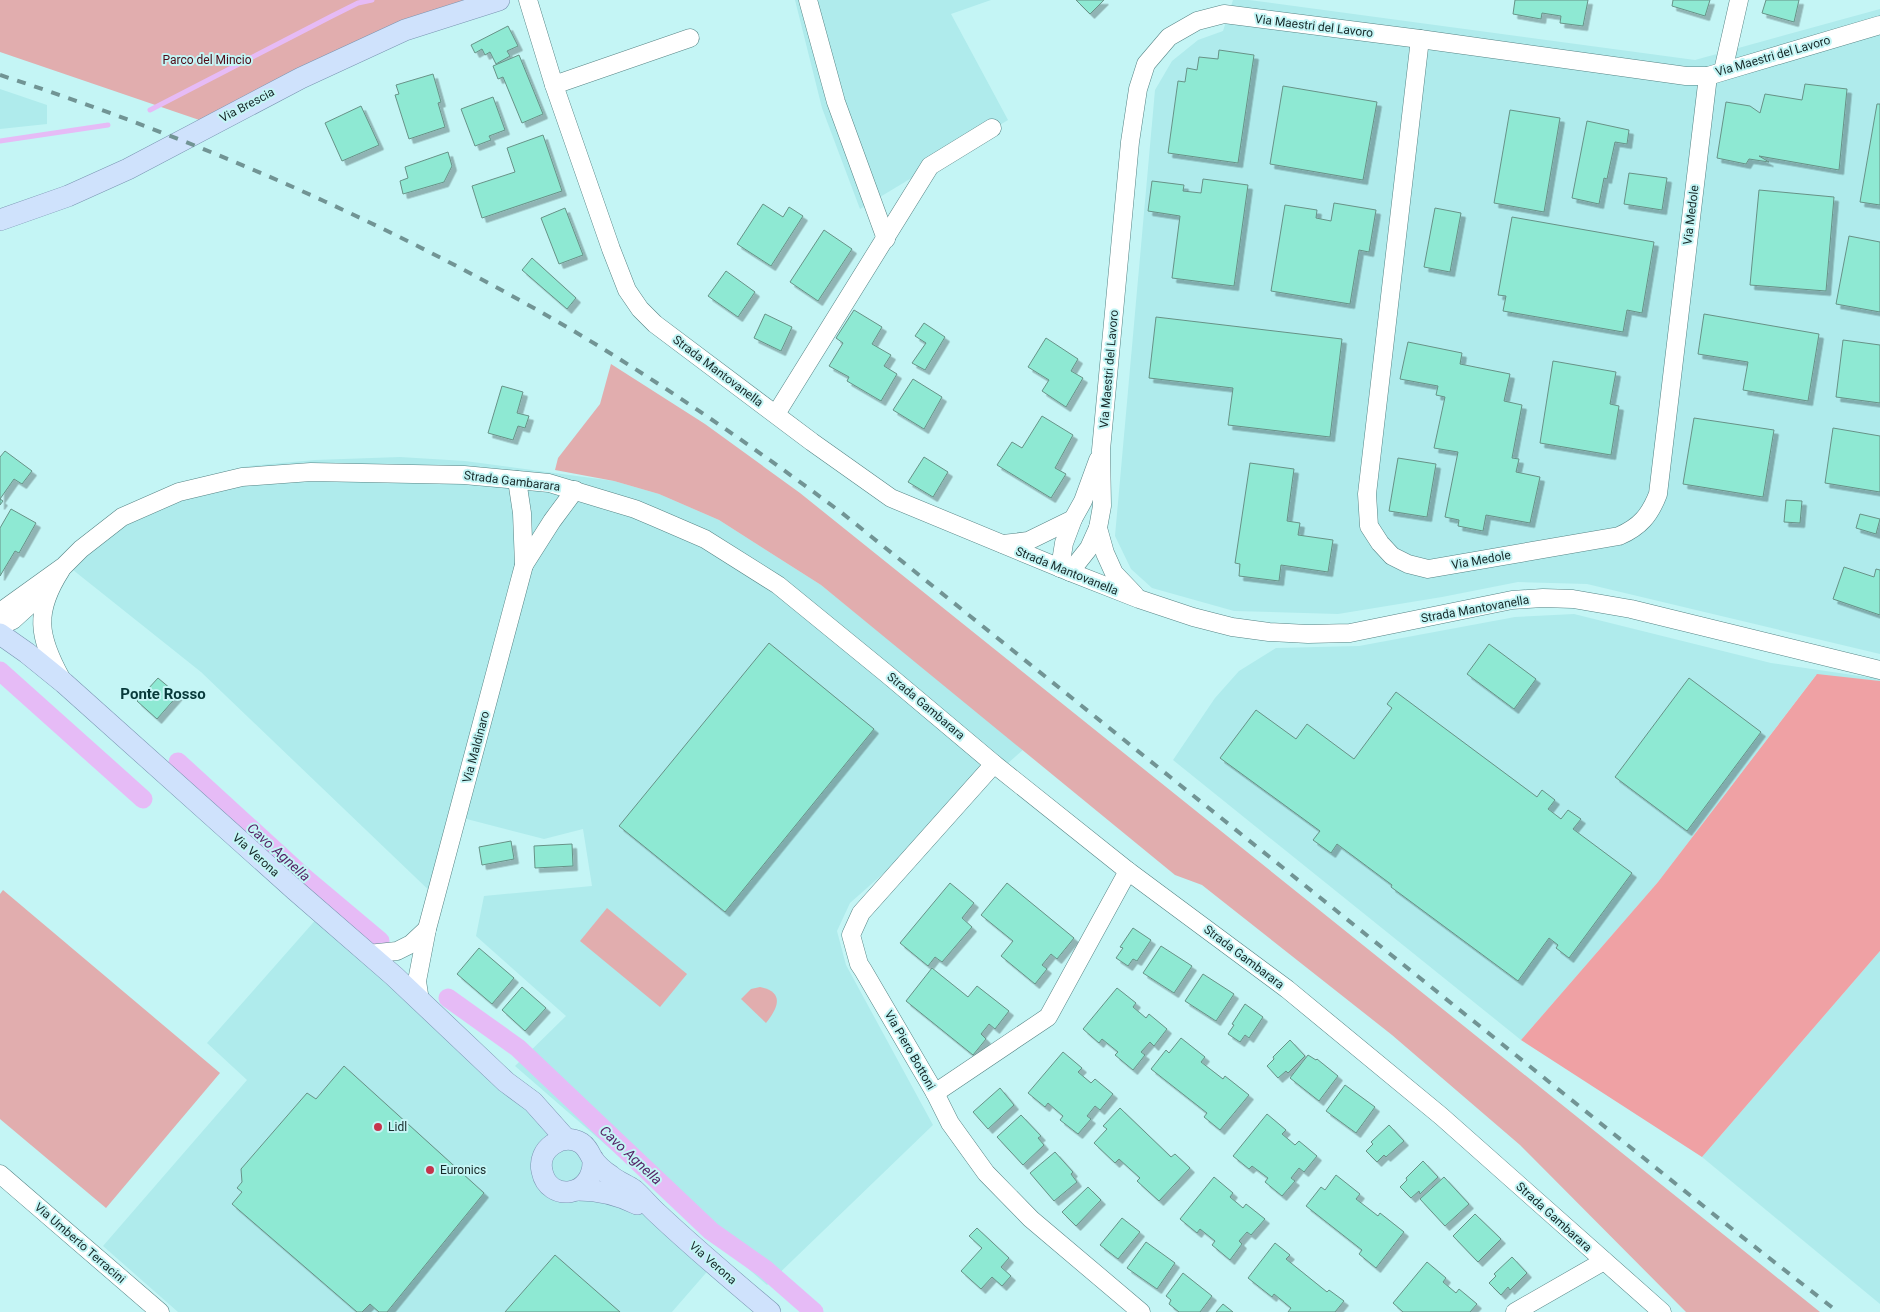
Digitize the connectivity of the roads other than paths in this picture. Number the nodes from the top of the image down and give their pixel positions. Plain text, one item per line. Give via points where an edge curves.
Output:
1 (499, 0) edge
2 (528, 0) edge
3 (808, 0) edge
4 (1739, 0) edge
5 (1880, 25) edge
6 (690, 38) dead end
7 (1420, 39) junction
8 (1715, 73) junction
9 (554, 85) junction
10 (992, 128) dead end
11 (0, 220) edge
12 (886, 239) junction
13 (776, 414) junction
14 (1101, 450) junction
15 (517, 480) junction
16 (575, 490) junction
17 (1073, 519) junction
18 (1098, 528) junction
19 (1000, 544) junction
20 (64, 566) junction
21 (524, 566) junction
22 (1065, 570) junction
23 (54, 582) junction
24 (1139, 600) junction
25 (0, 612) edge
26 (0, 626) edge
27 (0, 634) edge
28 (1880, 670) edge
29 (64, 683) junction
30 (994, 764) junction
31 (1128, 871) junction
32 (427, 929) junction
33 (368, 954) junction
34 (420, 1001) junction
35 (506, 1082) junction
36 (935, 1093) junction
37 (566, 1139) junction
38 (544, 1153) junction
39 (593, 1159) junction
40 (0, 1174) edge
41 (578, 1190) junction
42 (657, 1214) junction
43 (1604, 1261) junction
44 (160, 1312) edge
45 (770, 1312) edge
46 (1141, 1312) edge
47 (1515, 1312) edge
48 (1662, 1312) edge

1 - 11 main road, Via Brescia via 405,30 301,78 128,169 68,196
2 - 9 street, Strada Mantovanella
3 - 12 street via 836,102
4 - 8 street, Via Medole
5 - 8 street, Via Maestri del Lavoro
6 - 9 street
7 - 8 street, Via Maestri del Lavoro via 1686,76
7 - 8 street, Via Medole via 1367,494 1369,526 1380,543 1392,556 1428,569 1619,536 1642,522 1652,509 1658,494
7 - 14 street, Via Maestri del Lavoro via 1224,14 1197,21 1169,37 1146,64 1138,89 1130,142
9 - 13 street, Strada Mantovanella via 627,290 655,324
10 - 12 street via 930,166
12 - 13 street
13 - 19 street, Strada Mantovanella via 891,498
14 - 17 street
14 - 18 street via 1102,506
15 - 16 street, Strada Gambarara
15 - 20 street, Strada Gambarara via 464,474 395,472 311,472 242,477 179,492 122,517
15 - 21 street, Via Maldinaro
16 - 21 street, Via Maldinaro
16 - 30 street, Strada Gambarara via 635,509 705,539 778,585
17 - 19 street via 1028,541
17 - 22 street via 1064,543
18 - 22 street via 1089,548
18 - 24 street via 1114,572
19 - 22 street, Strada Mantovanella
20 - 23 street, Strada Gambarara
20 - 25 street, Strada Gambarara
21 - 32 street, Via Maldinaro
22 - 24 street, Strada Mantovanella
23 - 26 street, Strada Gambarara via 19,615
23 - 29 street, Strada Gambarara via 44,605 43,635 50,658
24 - 28 street, Strada Mantovanella via 1232,626 1308,634 1350,632 1512,600 1573,599 1631,609
27 - 29 main road, Via Verona
29 - 33 main road, Via Verona
30 - 31 street, Strada Gambarara
30 - 36 street, Via Piero Bottoni via 861,913 852,935 859,964
31 - 36 street via 1048,1017
31 - 43 street, Strada Gambarara via 1295,996 1441,1116
32 - 33 street via 411,944 397,951
32 - 34 street, Via Maldinaro via 417,980
33 - 34 main road, Via Verona
34 - 35 main road, Via Verona
35 - 37 main road, Via Verona via 534,1102
35 - 38 main road, Via Verona via 540,1133
36 - 46 street, Via Piero Bottoni via 950,1123 986,1173 1031,1219
37 - 38 main road via 557,1141
37 - 39 main road, Via Verona via 586,1146
38 - 41 main road, Via Verona via 541,1170 552,1187 561,1191
39 - 41 main road via 591,1177
39 - 42 main road, Via Verona
40 - 44 street, Via Umberto Terracini
41 - 42 main road, Via Verona via 616,1194
42 - 45 main road, Via Verona
43 - 47 street
43 - 48 street, Strada Gambarara

